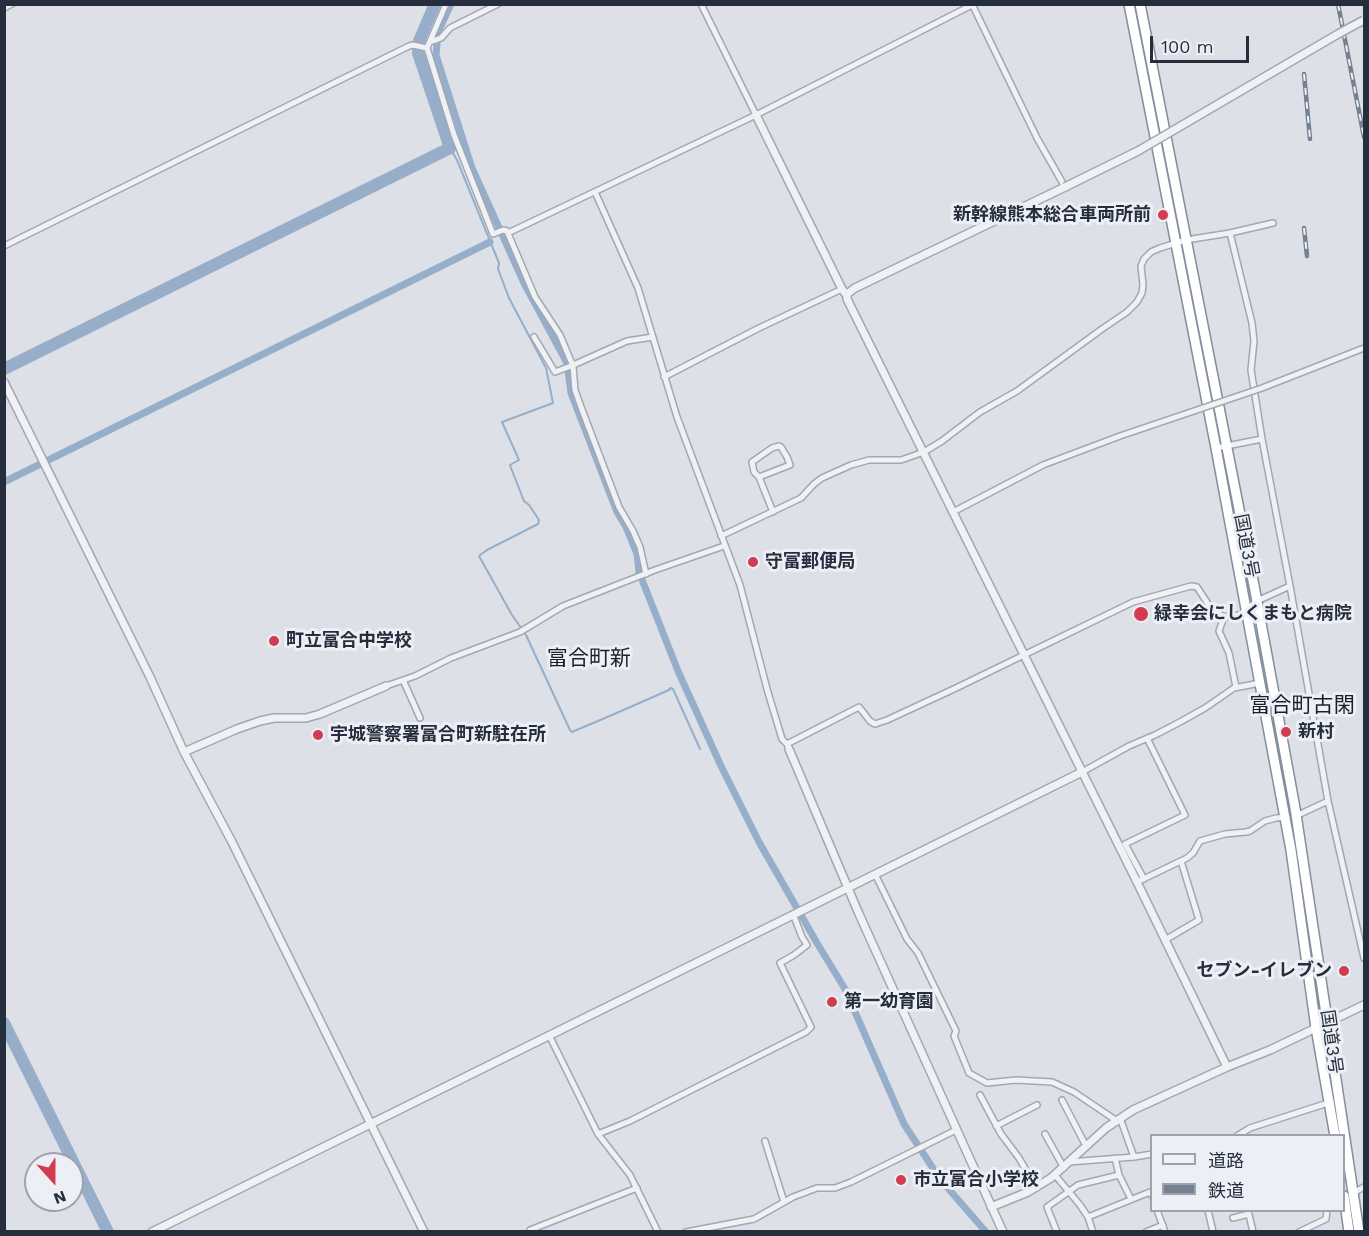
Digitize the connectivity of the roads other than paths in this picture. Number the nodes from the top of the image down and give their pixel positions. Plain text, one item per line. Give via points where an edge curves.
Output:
1 (12, 4) edge
2 (446, 4) edge
3 (498, 4) edge
4 (701, 4) edge
5 (1129, 4) edge
6 (1140, 4) edge
7 (972, 5) edge
8 (4, 8) edge
9 (1365, 20) edge
10 (431, 41) junction
11 (425, 48) junction
12 (756, 115) junction
13 (1065, 187) junction
14 (595, 192) junction
15 (1273, 223) dead end
16 (503, 232) junction
17 (1230, 233) junction
18 (1181, 242) junction
19 (4, 246) edge
20 (842, 289) junction
21 (846, 296) junction
22 (534, 337) dead end
23 (653, 337) junction
24 (1365, 348) edge
25 (572, 366) junction
26 (664, 377) junction
27 (4, 382) edge
28 (1262, 439) junction
29 (1221, 447) junction
30 (924, 452) junction
31 (759, 477) junction
32 (773, 512) junction
33 (956, 517) junction
34 (721, 537) junction
35 (724, 546) junction
36 (642, 575) junction
37 (1290, 586) junction
38 (1257, 601) junction
39 (1247, 609) junction
40 (1224, 617) junction
41 (1024, 655) junction
42 (403, 680) junction
43 (1260, 683) junction
44 (386, 686) joint
45 (1236, 687) junction
46 (420, 718) dead end
47 (1147, 738) junction
48 (788, 746) junction
49 (184, 752) junction
50 (1082, 772) junction
51 (1328, 801) junction
52 (1296, 816) junction
53 (1285, 818) junction
54 (1181, 861) junction
55 (875, 874) junction
56 (1141, 881) junction
57 (848, 887) junction
58 (794, 914) junction
59 (1165, 940) junction
60 (1365, 958) edge
61 (1365, 1005) edge
62 (1327, 1023) junction
63 (1316, 1028) junction
64 (549, 1035) junction
65 (1227, 1067) junction
66 (980, 1095) dead end
67 (1062, 1100) dead end
68 (1335, 1102) junction
69 (1037, 1106) dead end
70 (1118, 1119) junction
71 (371, 1124) junction
72 (996, 1126) junction
73 (956, 1130) junction
74 (598, 1134) junction
75 (1046, 1134) dead end
76 (1240, 1134) edge
77 (1335, 1134) edge
78 (1339, 1134) edge
79 (765, 1141) dead end
80 (1086, 1146) junction
81 (1150, 1154) edge
82 (1134, 1157) junction
83 (1115, 1158) junction
84 (1066, 1165) junction
85 (1055, 1175) junction
86 (1119, 1175) junction
87 (1365, 1187) edge
88 (637, 1188) junction
89 (1036, 1188) junction
90 (1069, 1192) junction
91 (1150, 1192) edge
92 (1346, 1196) edge
93 (1131, 1199) junction
94 (784, 1202) junction
95 (991, 1207) junction
96 (1158, 1212) edge
97 (1208, 1212) edge
98 (1248, 1212) edge
99 (1327, 1212) edge
100 (1088, 1217) junction
101 (1233, 1218) dead end
102 (1164, 1228) edge
103 (152, 1232) edge
104 (424, 1232) edge
105 (531, 1232) edge
106 (658, 1232) edge
107 (686, 1232) edge
108 (1003, 1232) edge
109 (1057, 1232) edge
110 (1093, 1232) edge
111 (1146, 1232) edge
112 (1213, 1232) edge
113 (1253, 1232) edge
114 (1299, 1232) edge
115 (1349, 1232) edge
116 (1359, 1232) edge

1 - 8 street
2 - 10 street
3 - 10 street
4 - 12 street
5 - 18 highway, 国道3号
6 - 18 highway, 国道3号
7 - 12 street
7 - 13 street
9 - 13 street, bridge via 1138,151
10 - 11 street
11 - 16 street via 493,234
11 - 19 street via 413,45
12 - 14 street
12 - 20 street
13 - 21 street via 855,288
14 - 16 street
14 - 23 street via 638,288
15 - 17 street
16 - 25 street via 535,297 560,335
17 - 18 street
17 - 28 street via 1252,323 1251,370
18 - 29 highway, 国道3号
18 - 30 street via 1151,252 1144,259 1142,293 1127,312
20 - 21 street
20 - 26 street
21 - 30 street
22 - 25 street via 555,372
23 - 25 street via 627,341
23 - 26 street
24 - 33 street, bridge via 1043,465
25 - 36 street via 581,407 619,507 640,547
26 - 34 street
27 - 49 street
28 - 29 street
28 - 37 street
29 - 38 highway, 国道3号
29 - 39 highway, 国道3号
30 - 32 street via 901,460 869,460 851,465 822,478 801,498
30 - 33 street
31 - 31 street via 752,462 772,448 781,447 790,465
31 - 32 street
32 - 34 street
33 - 41 street
34 - 35 street
35 - 36 street
35 - 48 street via 740,585 782,739
36 - 42 street via 563,606 520,632
37 - 38 street
37 - 51 street
38 - 39 street
38 - 52 highway, 国道3号
39 - 40 street via 1240,615
39 - 43 highway, 国道3号
40 - 41 street via 1212,610 1197,587 1191,586 1133,602
40 - 45 street via 1219,631 1229,653
41 - 48 street via 887,720 875,724 859,707
41 - 50 street
42 - 44 street
42 - 46 street
43 - 45 street
43 - 53 highway, 国道3号
44 - 49 street via 320,714 260,721
45 - 47 street
47 - 50 street
47 - 56 street via 1185,815 1125,844
48 - 57 street
49 - 71 street
50 - 55 street
50 - 56 street
51 - 52 street
51 - 60 street
52 - 53 street
52 - 62 highway, 国道3号
53 - 54 street via 1265,821 1250,831 1200,841 1193,853
53 - 63 highway, 国道3号
54 - 56 street
54 - 59 street via 1199,920
55 - 57 street
55 - 70 street via 956,1031 954,1036 969,1073 987,1083 1052,1082
56 - 59 street
57 - 58 street
57 - 73 street
58 - 64 street
58 - 74 street via 807,945 780,963 811,1027
59 - 65 street
61 - 62 street
62 - 63 street
62 - 68 highway, 国道3号
63 - 65 street
63 - 68 highway, 国道3号
64 - 71 street
64 - 74 street
65 - 70 street
66 - 72 street
67 - 80 street
68 - 76 street
68 - 77 highway, 国道3号
68 - 78 highway, 国道3号
69 - 72 street
70 - 80 street
70 - 82 street
71 - 103 street
71 - 104 street
72 - 89 street
73 - 94 street via 851,1182 835,1188 816,1188
73 - 95 street
74 - 88 street
75 - 84 street
79 - 94 street
80 - 84 street
81 - 82 street
82 - 83 street
83 - 84 street
83 - 86 street
84 - 85 street
85 - 89 street
85 - 90 street
86 - 90 street via 1078,1185
86 - 93 street
87 - 92 street
88 - 105 street
88 - 106 street
89 - 95 street
90 - 100 street
90 - 109 street via 1047,1207
91 - 93 street
92 - 115 highway, 国道3号
92 - 116 highway, 国道3号
93 - 100 street
94 - 107 street via 754,1219
95 - 108 street
96 - 102 street
97 - 112 street
98 - 101 street
98 - 113 street
99 - 114 street via 1326,1220
100 - 110 street
102 - 111 street

